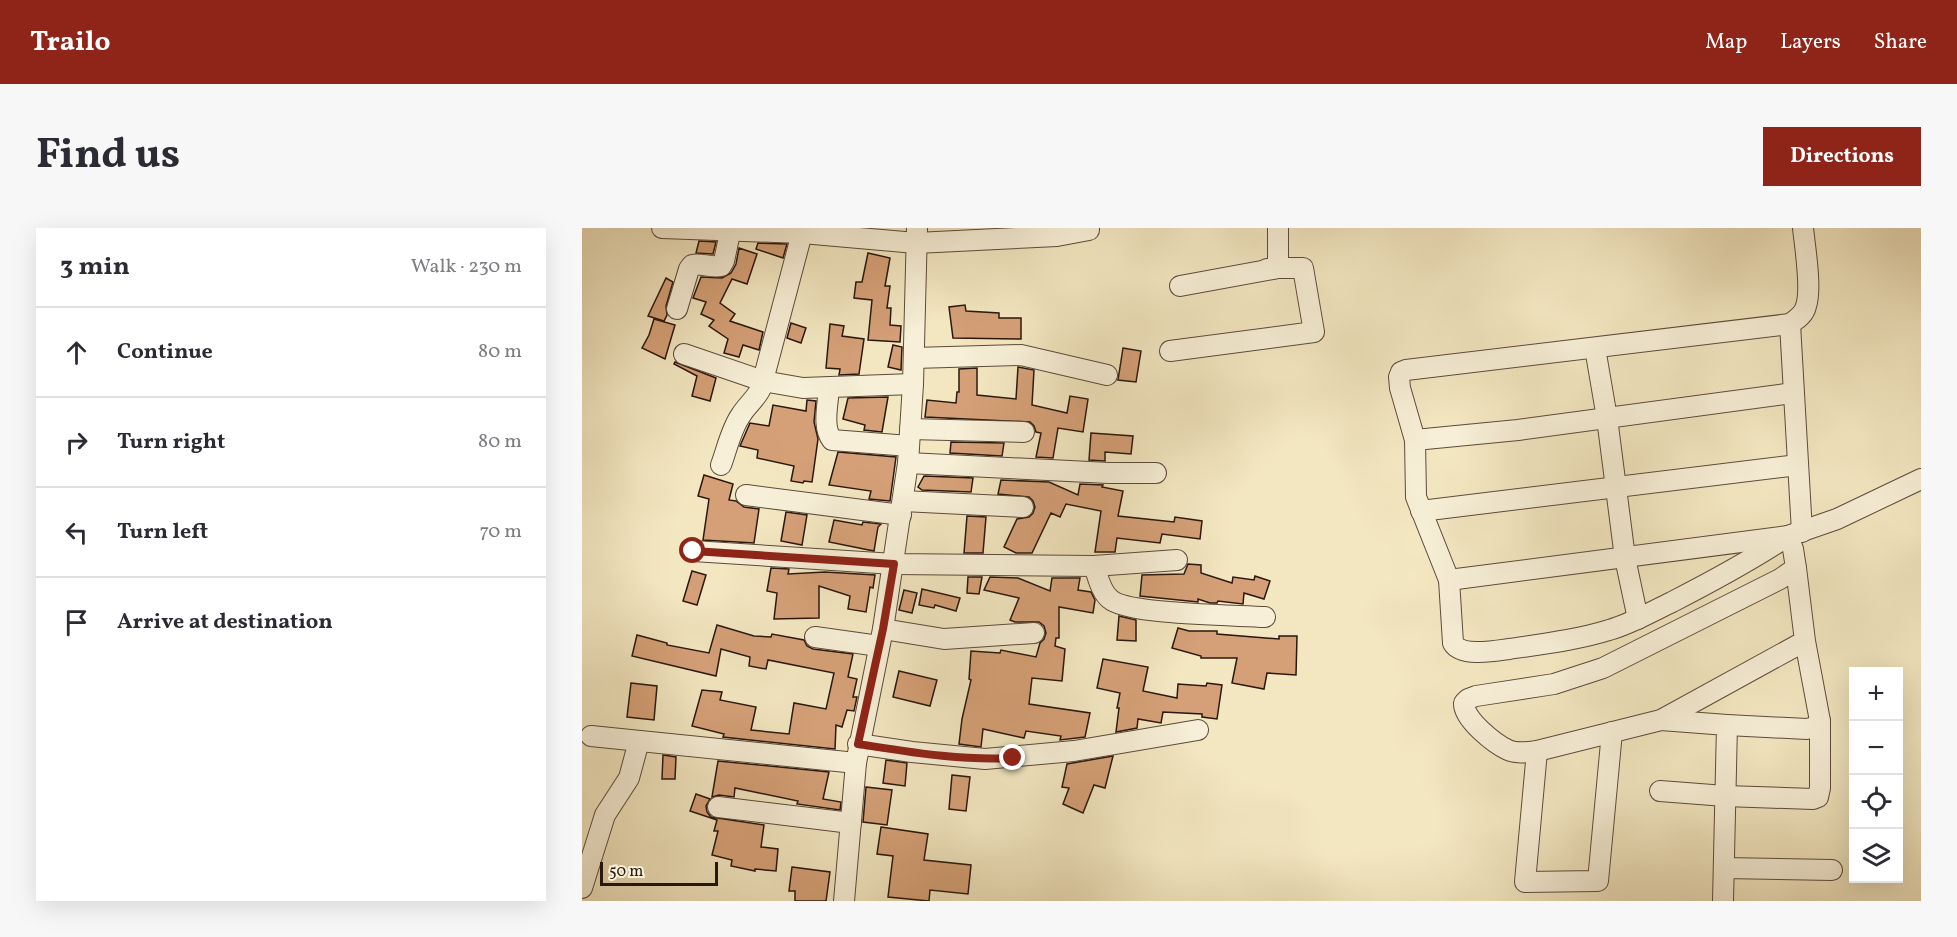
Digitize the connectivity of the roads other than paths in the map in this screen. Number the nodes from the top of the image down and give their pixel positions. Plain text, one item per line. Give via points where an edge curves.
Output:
1 (662, 228) edge
2 (1089, 228) edge
3 (1278, 228) edge
4 (1803, 228) edge
5 (730, 229) edge
6 (802, 232) junction
7 (916, 235) edge
8 (1278, 268) junction
9 (1179, 279) dead end
10 (677, 309) dead end
11 (1790, 324) junction
12 (1595, 348) junction
13 (1170, 351) dead end
14 (684, 354) dead end
15 (914, 358) junction
16 (1107, 375) dead end
17 (763, 381) junction
18 (913, 384) junction
19 (829, 388) junction
20 (1793, 393) junction
21 (1607, 417) junction
22 (1024, 432) dead end
23 (1415, 440) junction
24 (909, 446) junction
25 (722, 465) dead end
26 (1798, 465) junction
27 (1156, 473) dead end
28 (1921, 479) edge
29 (1617, 487) junction
30 (746, 495) dead end
31 (1023, 507) dead end
32 (902, 508) junction
33 (1421, 511) junction
34 (1794, 545) junction
35 (693, 551) dead end
36 (1625, 558) junction
37 (1177, 560) dead end
38 (894, 564) junction
39 (1094, 566) junction
40 (1449, 580) junction
41 (1265, 617) dead end
42 (1638, 619) junction
43 (1034, 633) dead end
44 (815, 637) dead end
45 (881, 638) junction
46 (1805, 641) junction
47 (1660, 720) junction
48 (1820, 721) junction
49 (1726, 724) junction
50 (1198, 730) dead end
51 (1612, 732) junction
52 (591, 735) dead end
53 (639, 741) junction
54 (1537, 751) junction
55 (857, 754) junction
56 (1660, 791) dead end
57 (1725, 796) junction
58 (718, 807) dead end
59 (851, 823) junction
60 (1724, 867) junction
61 (1832, 870) dead end
62 (582, 888) edge
63 (844, 901) edge
64 (1723, 901) edge

1 - 5 street
2 - 7 street via 1058,236
3 - 8 street
4 - 11 street via 1807,306
5 - 6 street
5 - 10 street via 721,266 692,265
6 - 7 street
6 - 17 street
7 - 15 street
8 - 9 street
8 - 13 street via 1303,268 1314,332
11 - 12 street
11 - 20 street
12 - 21 street
12 - 23 street via 1401,372 1399,382
14 - 17 street
15 - 16 street via 1021,355
15 - 18 street
17 - 19 street
17 - 25 street via 758,395 740,415
18 - 19 street
18 - 24 street
19 - 24 street via 827,418 832,440
20 - 21 street
20 - 26 street
21 - 23 street
21 - 29 street
22 - 24 street
23 - 33 street via 1416,497
24 - 27 street via 1109,473
24 - 32 street
26 - 29 street
26 - 34 street
28 - 34 street via 1837,519
29 - 33 street
29 - 36 street
30 - 32 street
31 - 32 street
32 - 38 street
33 - 40 street
34 - 36 street
34 - 42 street via 1752,560
34 - 46 street
34 - 54 street via 1780,579 1603,668 1554,684 1476,696 1464,703 1466,715 1473,723 1508,750
35 - 38 street
36 - 40 street
36 - 42 street
37 - 39 street
38 - 39 street
38 - 45 street
39 - 41 street via 1105,594 1114,603 1143,609
40 - 42 street via 1453,643 1463,651 1497,651 1583,637
43 - 45 street via 944,639
44 - 45 street
45 - 55 street
46 - 47 street
46 - 48 street
47 - 49 street
47 - 51 street
48 - 49 street via 1807,729
48 - 57 street via 1818,797
49 - 57 street
50 - 55 street via 1074,751 985,759 912,752
51 - 54 street
51 - 54 street via 1598,881 1525,882
52 - 53 street
53 - 55 street
53 - 62 street via 629,778 605,815
55 - 59 street
56 - 57 street
57 - 60 street
58 - 59 street
59 - 63 street
60 - 61 street
60 - 64 street

